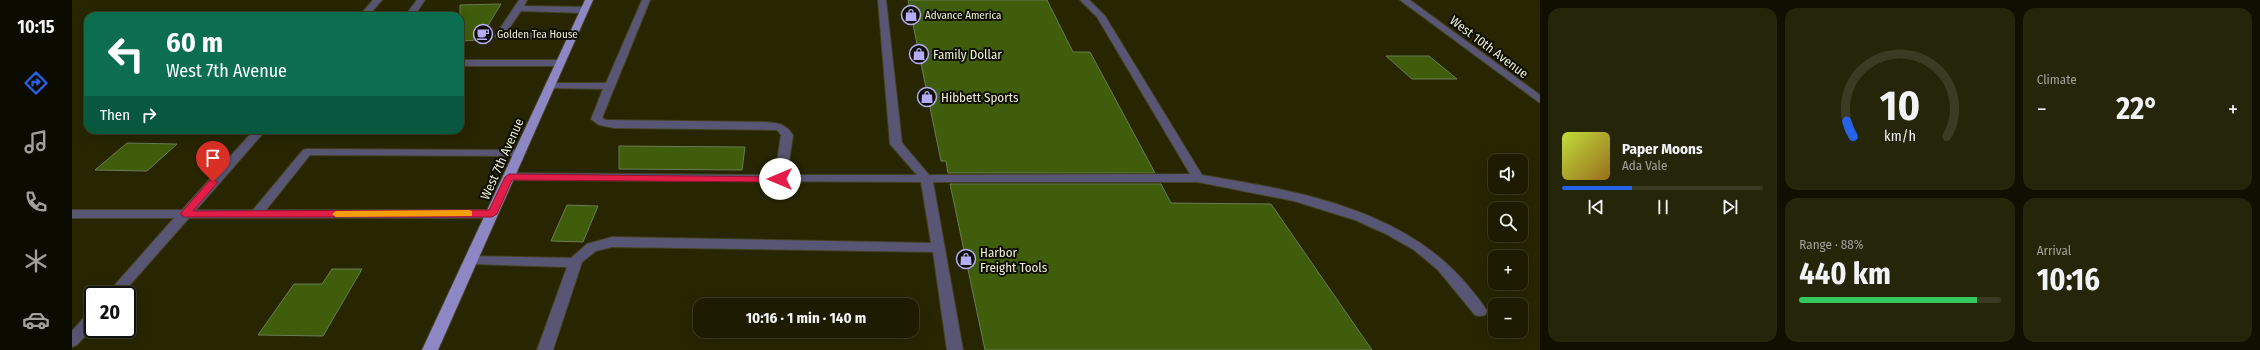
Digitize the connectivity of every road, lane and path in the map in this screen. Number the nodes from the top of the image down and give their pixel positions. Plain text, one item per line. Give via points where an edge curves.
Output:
1 (378, 0) edge
2 (421, 0) edge
3 (646, 0) edge
4 (882, 0) edge
5 (1084, 0) edge
6 (1404, 0) edge
7 (520, 4) edge
8 (586, 5) edge
9 (367, 12) edge
10 (412, 12) edge
11 (572, 36) junction
12 (464, 63) edge
13 (560, 63) junction
14 (550, 86) junction
15 (610, 86) junction
16 (1539, 100) edge
17 (256, 134) edge
18 (520, 153) junction
19 (509, 177) junction
20 (1198, 178) junction
21 (780, 179) junction
22 (926, 180) junction
23 (72, 214) edge
24 (185, 214) junction
25 (256, 214) junction
26 (492, 214) junction
27 (939, 248) junction
28 (472, 259) junction
29 (575, 263) junction
30 (121, 286) edge
31 (1480, 311) dead end
32 (84, 327) edge
33 (72, 340) edge
34 (430, 350) edge
35 (545, 350) edge
36 (955, 350) edge

1 - 9 street
2 - 10 street
3 - 15 street
4 - 22 street via 896,144
5 - 20 street via 1101,16
6 - 16 street, West 10th Avenue
7 - 8 street
7 - 11 street via 500,36
8 - 11 main road, West 7th Avenue
11 - 13 main road, West 7th Avenue
12 - 13 street
13 - 14 main road, West 7th Avenue
14 - 15 street
14 - 18 main road, West 7th Avenue
15 - 21 street via 596,119 603,123 781,127 787,135
17 - 24 street
18 - 19 main road, West 7th Avenue
18 - 25 street via 307,152
19 - 21 street
19 - 26 main road, West 7th Avenue
20 - 22 street
20 - 31 street via 1282,193 1357,216 1414,245 1442,267
21 - 22 street
22 - 27 street
23 - 24 street
24 - 25 street
24 - 30 street
25 - 26 street
26 - 28 main road, West 7th Avenue
27 - 29 street via 612,242 599,244 581,253
27 - 36 street
28 - 29 street
28 - 34 main road, West 7th Avenue
29 - 35 street
32 - 33 street

